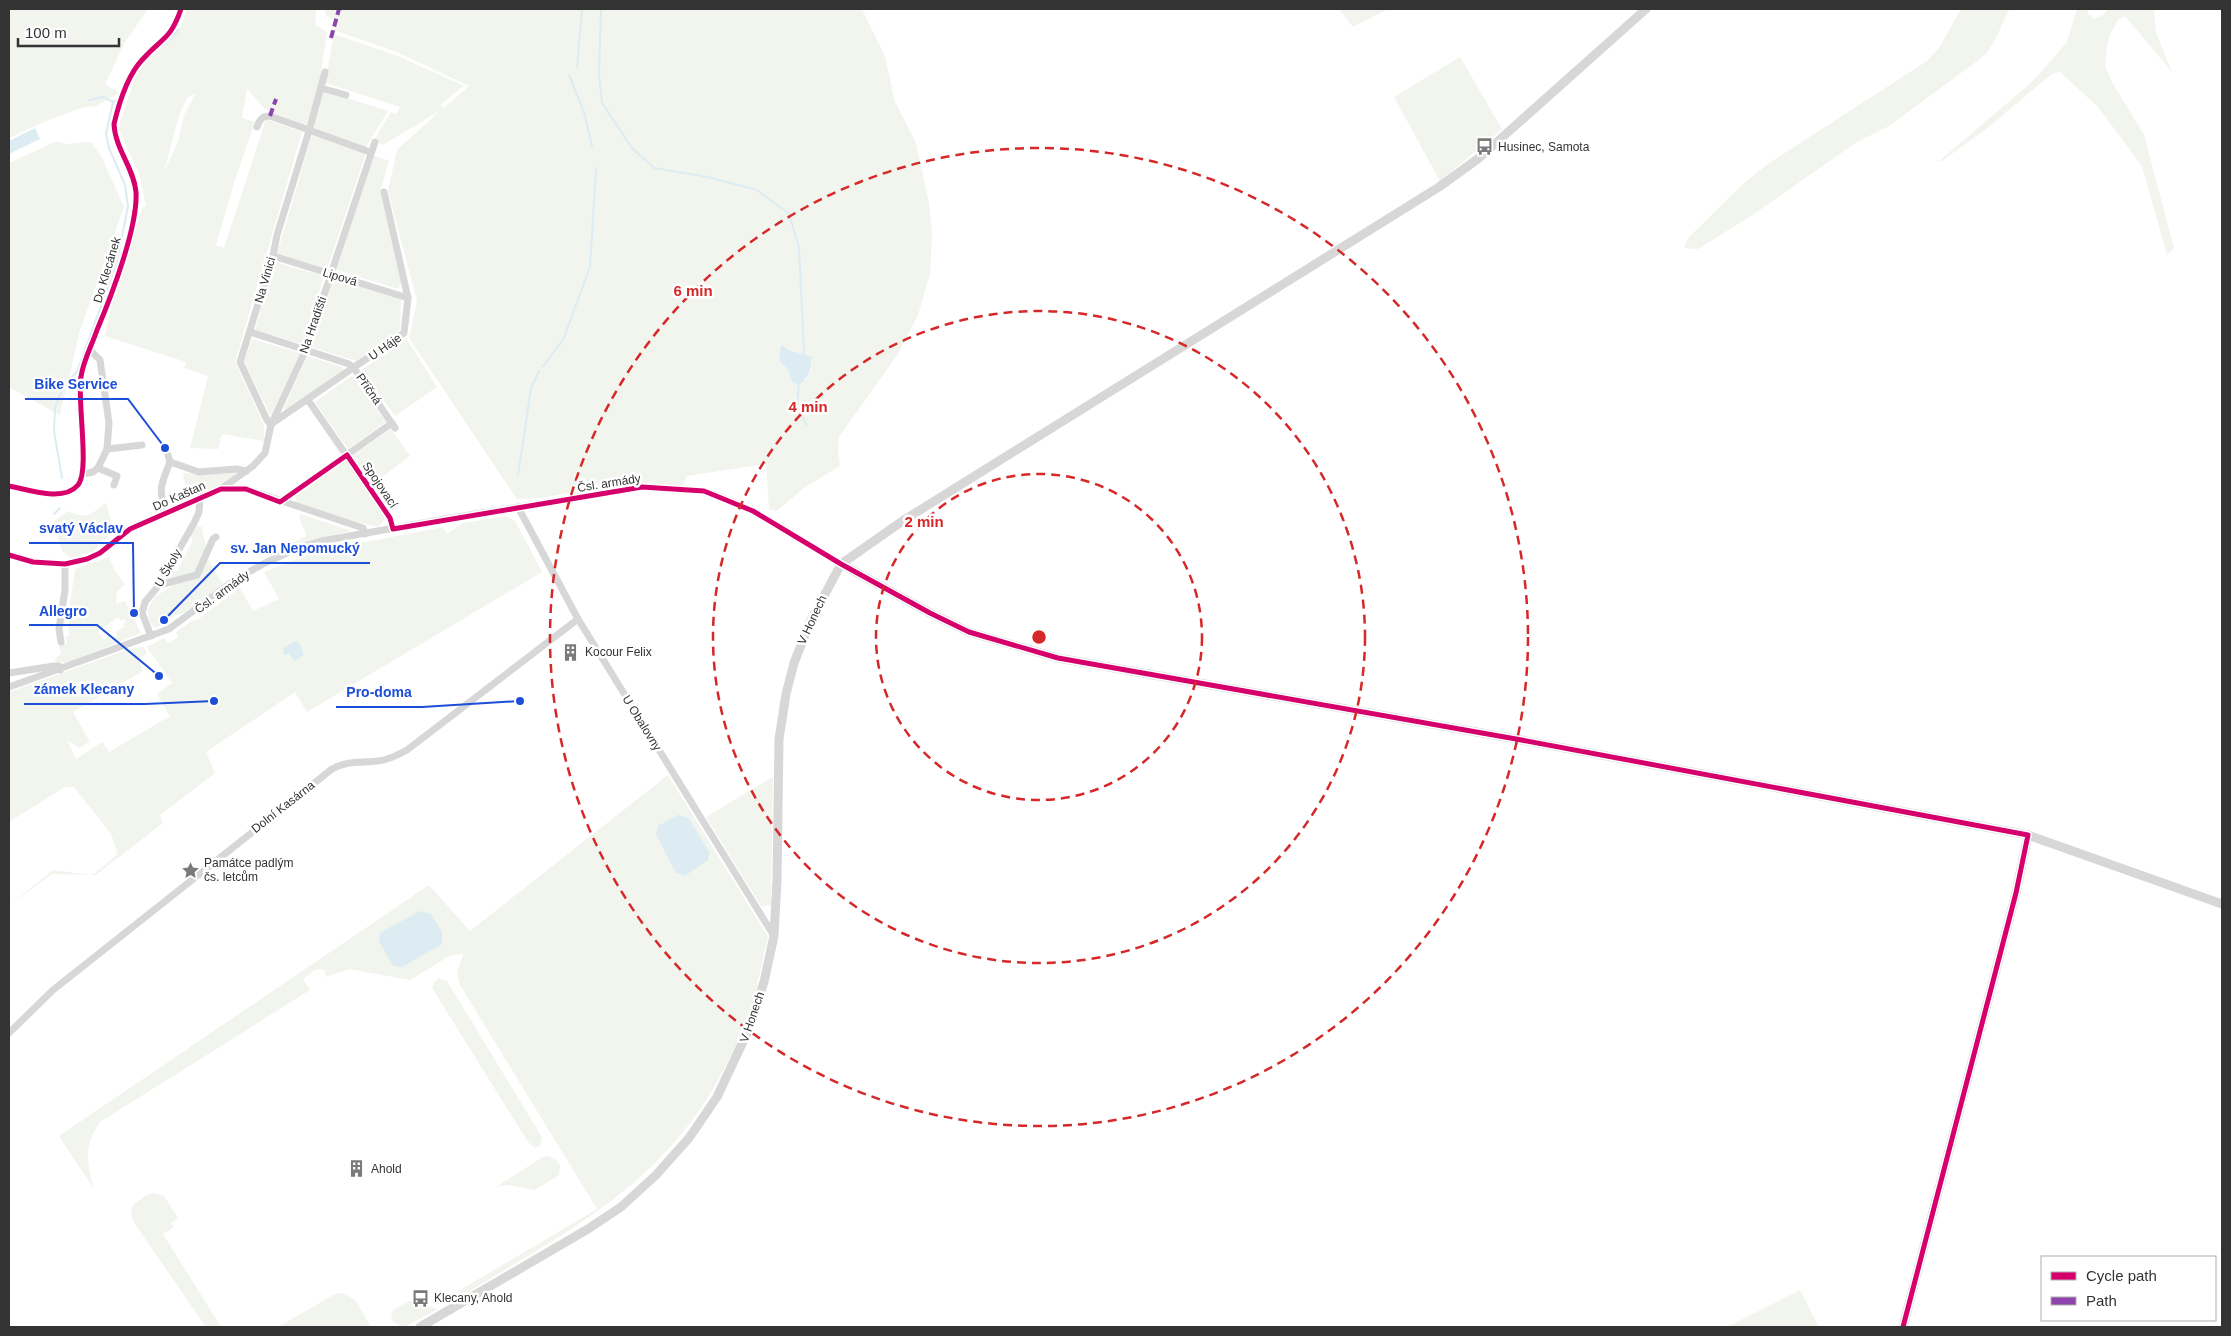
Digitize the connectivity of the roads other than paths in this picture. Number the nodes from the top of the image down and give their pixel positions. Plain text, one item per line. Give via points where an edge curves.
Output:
1 (181, 9) edge
2 (1646, 9) edge
3 (325, 72) dead end
4 (321, 88) junction
5 (346, 95) dead end
6 (258, 127) dead end
7 (309, 132) junction
8 (375, 142) dead end
9 (370, 152) junction
10 (384, 192) dead end
11 (273, 256) junction
12 (330, 274) junction
13 (408, 298) junction
14 (250, 332) junction
15 (306, 349) junction
16 (90, 350) junction
17 (354, 368) junction
18 (308, 400) junction
19 (271, 425) junction
20 (142, 445) dead end
21 (107, 449) junction
22 (347, 455) junction
23 (98, 468) junction
24 (246, 471) junction
25 (83, 474) junction
26 (114, 484) dead end
27 (9, 486) edge
28 (221, 489) junction
29 (200, 498) junction
30 (280, 502) junction
31 (518, 507) junction
32 (168, 512) junction
33 (393, 529) junction
34 (365, 534) junction
35 (216, 537) dead end
36 (11, 558) edge
37 (65, 564) junction
38 (841, 564) junction
39 (159, 585) junction
40 (578, 619) junction
41 (151, 636) junction
42 (61, 642) dead end
43 (60, 670) junction
44 (9, 672) edge
45 (9, 687) edge
46 (2028, 835) junction
47 (2222, 904) edge
48 (774, 936) junction
49 (9, 1034) edge
50 (420, 1327) edge
51 (1903, 1327) edge

1 - 16 street, Do Klecánek via 170,34 134,70 116,118 114,133 136,191 134,211 112,291
2 - 38 street via 1479,158 1439,187 921,510
3 - 4 street, Na Vinici
4 - 5 street
4 - 7 street, Na Vinici
6 - 7 street via 260,119 270,116
7 - 9 street
7 - 11 street, Na Vinici
8 - 9 street, Na Hradišti
9 - 12 street, Na Hradišti
10 - 13 street, U Háje
11 - 12 street, Lipová
11 - 14 street, Na Vinici
12 - 13 street, Lipová
12 - 15 street, Na Hradišti
13 - 17 street, U Háje via 404,333
14 - 15 street, Příčná
14 - 19 street, Na Vinici via 240,362
15 - 17 street, Příčná
15 - 19 street, Na Hradišti
16 - 21 street via 100,360 109,423
16 - 25 street, Do Klecánek via 81,372 79,388
17 - 18 street, U Háje
17 - 22 street, Příčná via 394,425
18 - 19 street, U Háje
18 - 22 street, Spojovací
19 - 24 street, Na Hradišti via 265,453
20 - 21 street
21 - 23 street
22 - 30 street
22 - 33 street, Spojovací via 390,518
23 - 25 street
23 - 26 street via 117,476
24 - 28 street, Na Hradišti
24 - 32 street via 199,472 169,459 160,493
25 - 27 street via 78,486 63,493
28 - 29 street, Do Kaštan
28 - 30 street, Do Kaštan via 246,489
29 - 32 street, Do Kaštan
29 - 39 street, U Školy via 198,512
30 - 34 street, Do Kaštan via 363,528
31 - 33 street, Čsl. armády
31 - 38 street, Čsl. armády via 642,487 704,491 753,511
31 - 40 street, U Obalovny
32 - 37 street, Do Kaštan via 130,529 95,556
33 - 34 street, Čsl. armády
34 - 41 street, Čsl. armády via 321,541 267,562 236,579 182,621
35 - 39 street via 196,575
36 - 37 street
37 - 42 street via 65,590 58,629
38 - 46 street via 969,632 1058,658 1507,737
38 - 48 street, V Honech via 802,641 783,709 778,753
39 - 41 street, U Školy via 145,602 142,612
40 - 48 street, U Obalovny
40 - 49 street, Dolní Kasárna via 407,750 378,761 342,763 332,769 104,948 53,990
41 - 43 street, Čsl. armády
43 - 44 street via 59,666 54,666
43 - 45 street, Čsl. armády
46 - 47 street
46 - 51 street via 2016,894
48 - 50 street, V Honech via 764,982 734,1065 689,1138 656,1175 621,1207 588,1229

